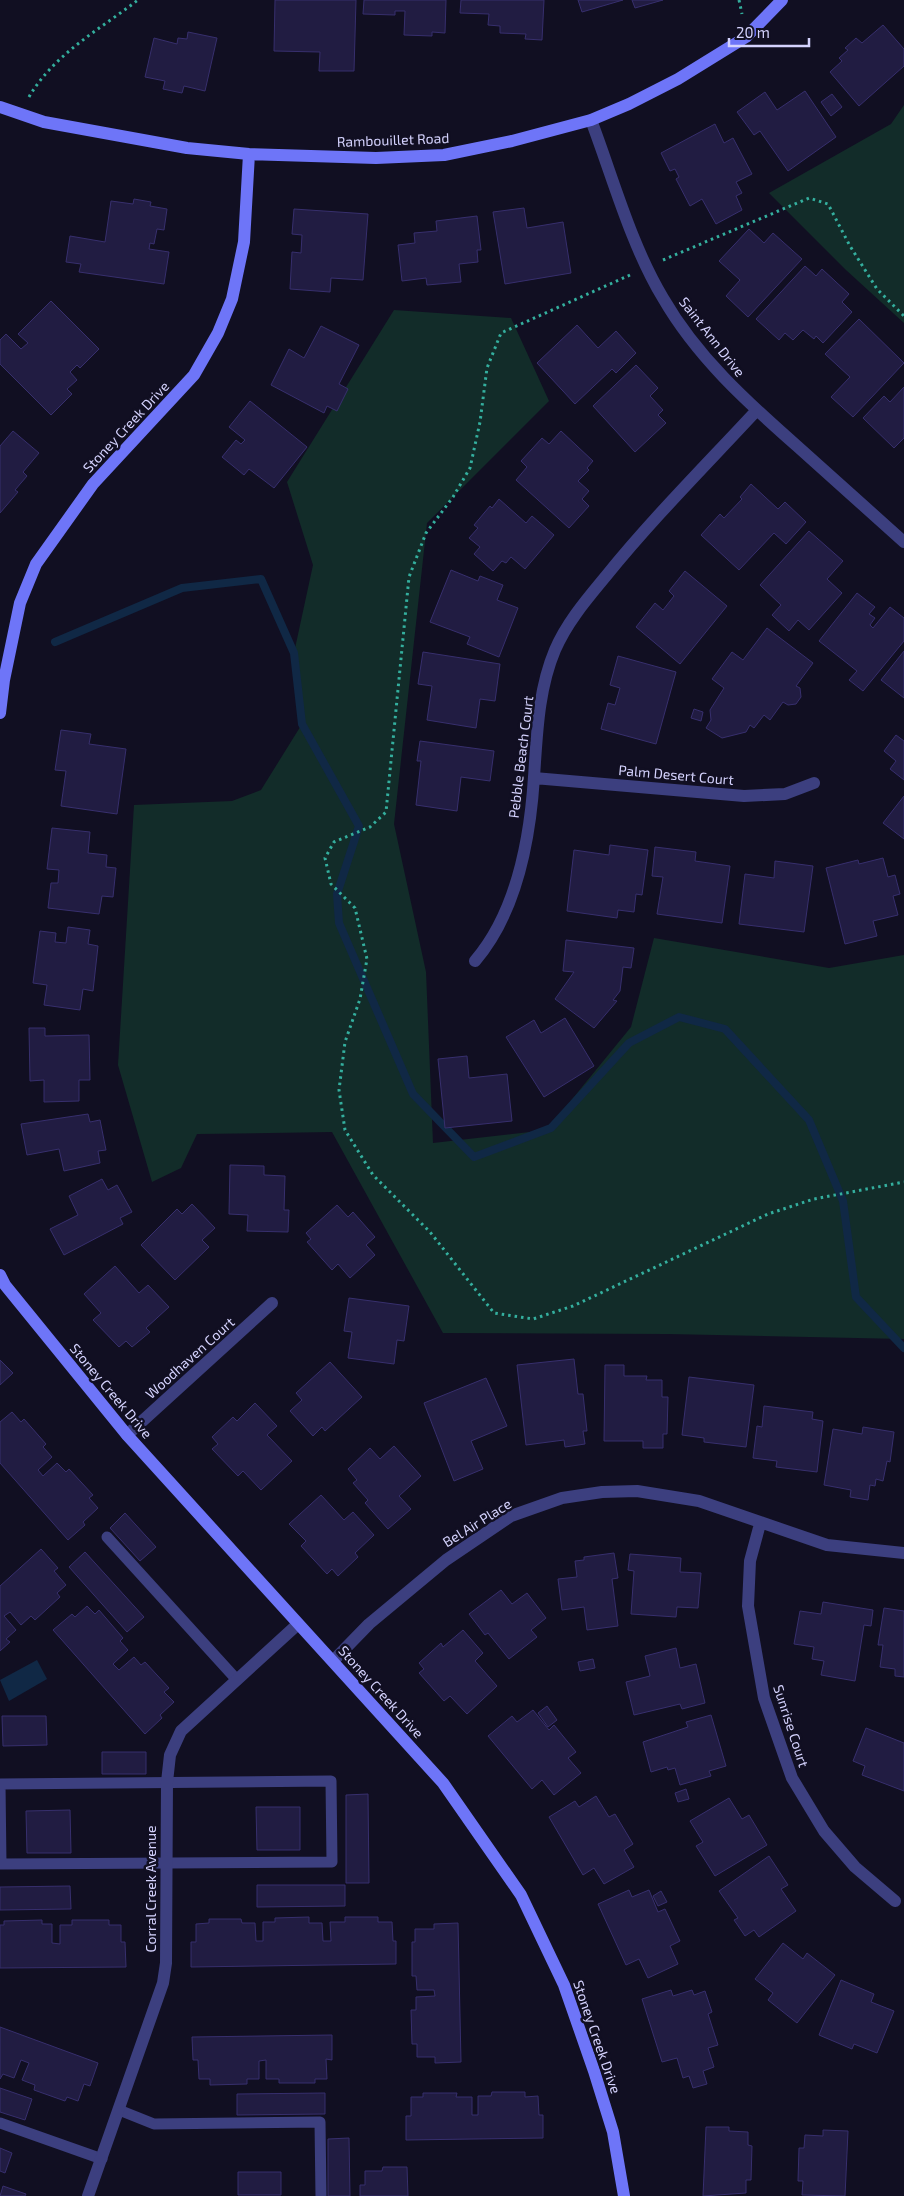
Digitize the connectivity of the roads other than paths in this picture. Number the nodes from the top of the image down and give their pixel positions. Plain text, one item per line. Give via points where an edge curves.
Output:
1 (782, 0) edge
2 (0, 106) edge
3 (591, 120) junction
4 (249, 154) junction
5 (757, 410) junction
6 (904, 542) edge
7 (0, 713) edge
8 (534, 778) junction
9 (814, 784) dead end
10 (475, 961) dead end
11 (0, 1275) edge
12 (272, 1303) dead end
13 (127, 1434) junction
14 (760, 1524) junction
15 (107, 1537) dead end
16 (904, 1553) edge
17 (298, 1624) junction
18 (333, 1661) junction
19 (237, 1680) junction
20 (167, 1782) junction
21 (167, 1863) junction
22 (895, 1901) dead end
23 (119, 2110) junction
24 (0, 2123) edge
25 (102, 2159) junction
26 (88, 2196) edge
27 (321, 2196) edge
28 (624, 2196) edge

1 - 3 street, Rambouillet Road via 738,41 678,79
2 - 4 street, Rambouillet Road via 44,122 187,148
3 - 4 street, Rambouillet Road via 444,155 376,158
3 - 5 street, Saint Ann Drive via 643,258 663,299 724,380
4 - 7 street, Stoney Creek Drive via 244,242 232,298 218,333 194,375 93,484 36,564 20,603
5 - 6 street, Saint Ann Drive
5 - 8 street, Pebble Beach Court via 628,549 570,620 554,651 544,688 535,738
8 - 9 street, Palm Desert Court via 744,796 785,794
8 - 10 street, Pebble Beach Court via 522,865 509,906 490,944
11 - 13 street, Stoney Creek Drive
12 - 13 street, Woodhaven Court
13 - 17 street, Stoney Creek Drive
14 - 16 street, Bel Air Place via 827,1545
14 - 18 street, Bel Air Place via 698,1501 637,1492 602,1492 562,1498 511,1516 446,1560 369,1624
14 - 22 street, Sunrise Court via 750,1561 748,1606 764,1698 792,1778 824,1831 855,1867
15 - 19 lane
17 - 18 street, Stoney Creek Drive
17 - 19 street, Corral Creek Avenue
18 - 28 street, Stoney Creek Drive via 444,1784 521,1895 564,1985 594,2071 613,2132
19 - 20 street, Corral Creek Avenue via 180,1731 170,1755
20 - 21 street, Corral Creek Avenue
20 - 21 lane via 331,1781 332,1862
20 - 21 lane via 0,1784 1,1864
21 - 23 street, Corral Creek Avenue via 163,1983
23 - 25 street, Corral Creek Avenue
23 - 27 lane via 154,2124 320,2122
24 - 25 lane
25 - 26 street, Corral Creek Avenue

